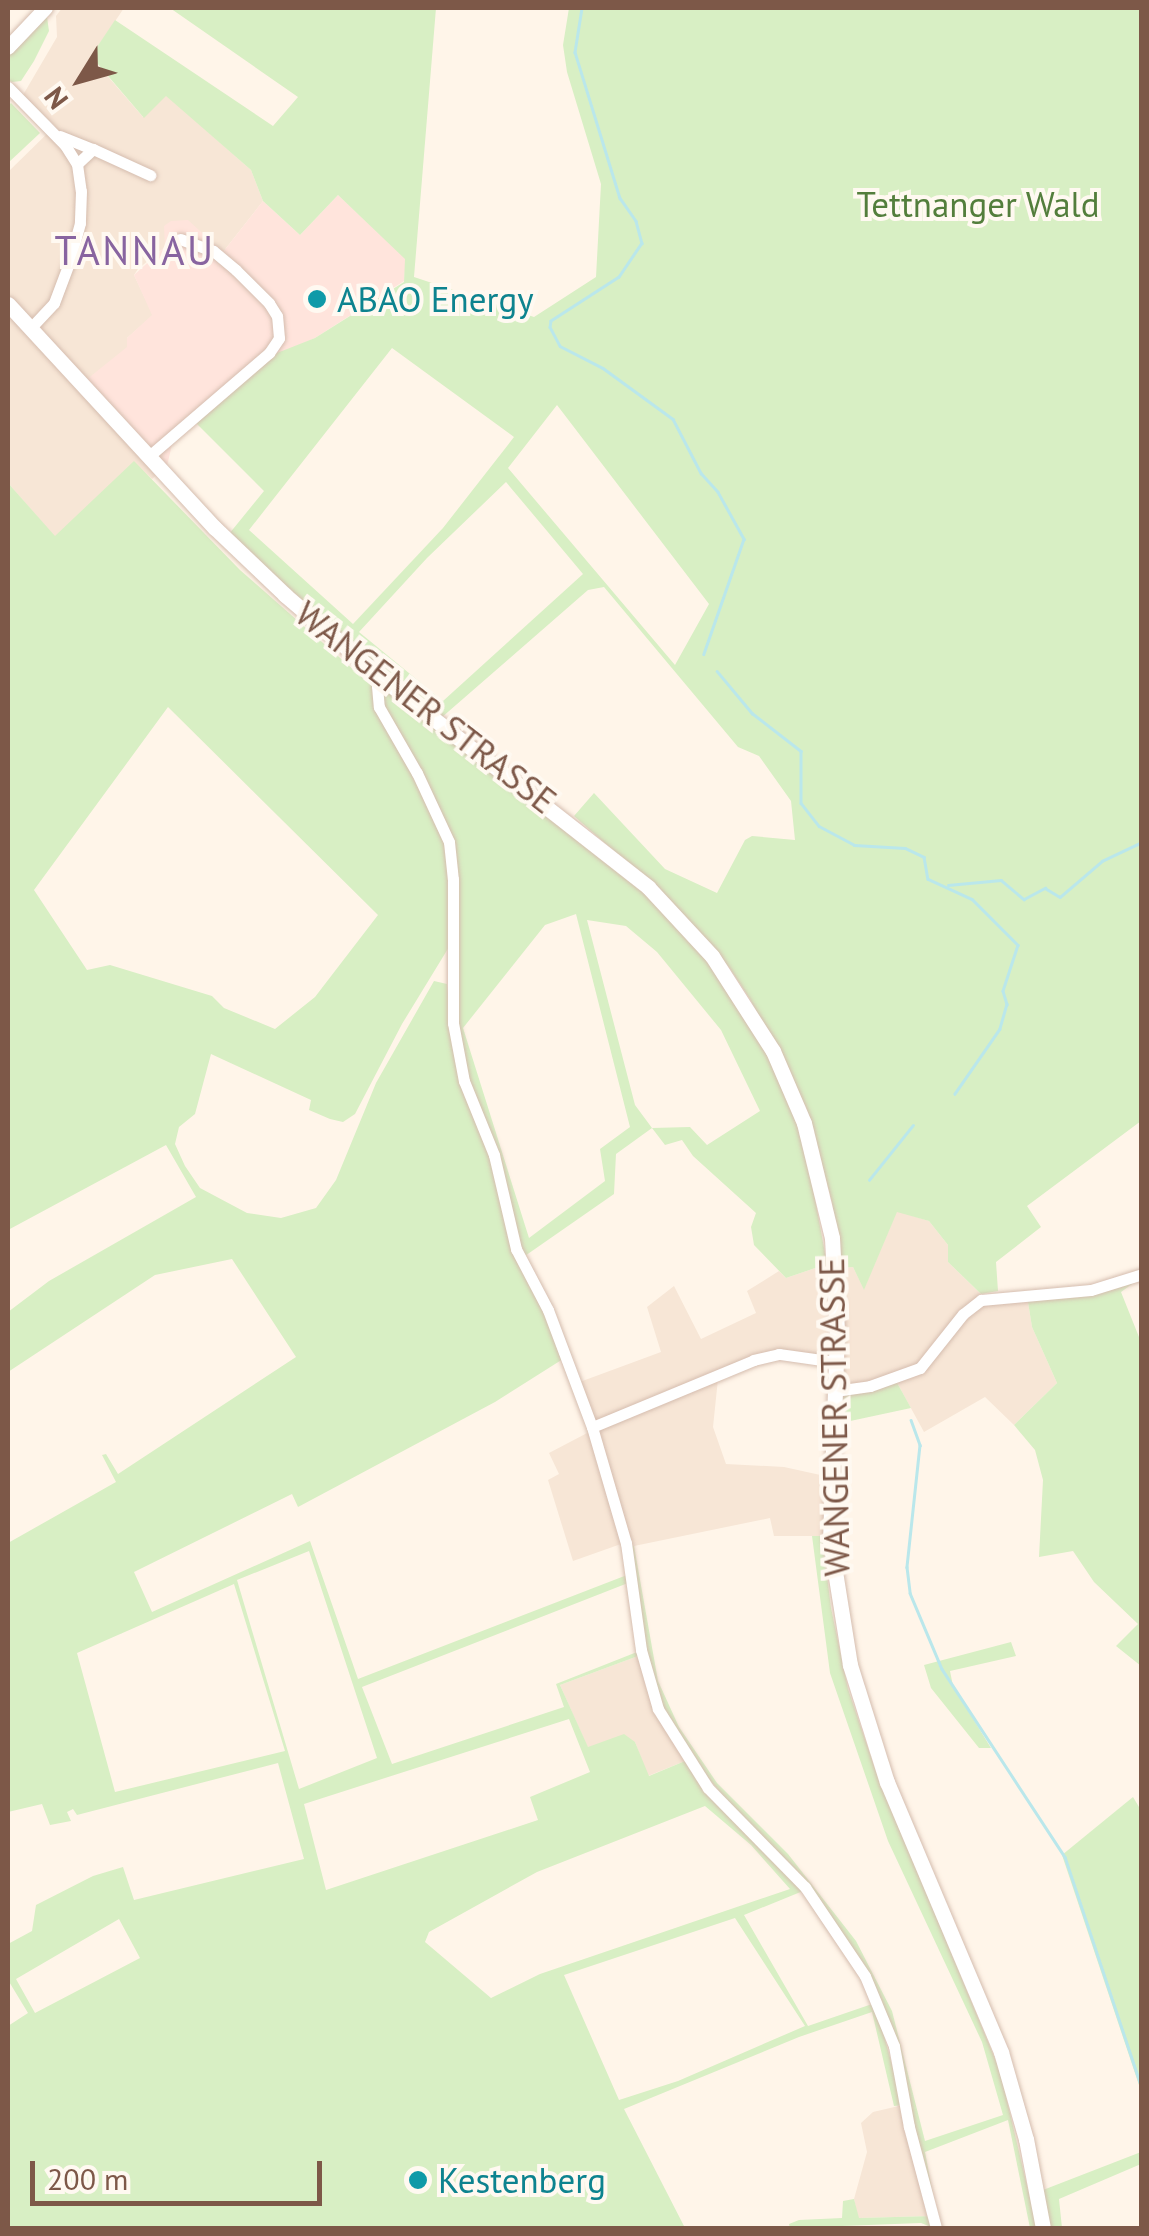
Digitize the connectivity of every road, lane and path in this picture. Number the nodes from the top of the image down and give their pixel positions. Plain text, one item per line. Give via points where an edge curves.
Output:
1 (46, 8) edge
2 (8, 48) edge
3 (8, 87) edge
4 (54, 133) junction
5 (93, 149) junction
6 (77, 164) junction
7 (150, 174) dead end
8 (180, 239) dead end
9 (8, 304) edge
10 (32, 328) junction
11 (148, 457) junction
12 (383, 679) junction
13 (1142, 1274) edge
14 (836, 1362) junction
15 (835, 1390) junction
16 (592, 1426) junction
17 (936, 2228) edge
18 (1043, 2228) edge

1 - 2 street
3 - 4 street
4 - 5 street
4 - 6 street
5 - 6 street
5 - 7 street
6 - 10 street via 80,223 54,303
8 - 11 street via 213,251 269,303 278,338 270,353
9 - 10 main road, WANGENER STRASSE
10 - 11 main road, WANGENER STRASSE
11 - 12 main road, WANGENER STRASSE via 215,528
12 - 14 main road, WANGENER STRASSE via 634,874 697,938 747,1005 791,1088 822,1188 832,1238
12 - 16 street via 379,707 449,842 453,1024 464,1080 494,1155 516,1249 548,1310
13 - 15 street via 1092,1290 1002,1296 969,1308 920,1368
14 - 15 main road, WANGENER STRASSE
14 - 16 street via 769,1356
15 - 18 main road, WANGENER STRASSE via 830,1540 850,1665 882,1768 1001,2052
16 - 17 street via 626,1543 650,1690 668,1730 723,1805 805,1887 882,2007

